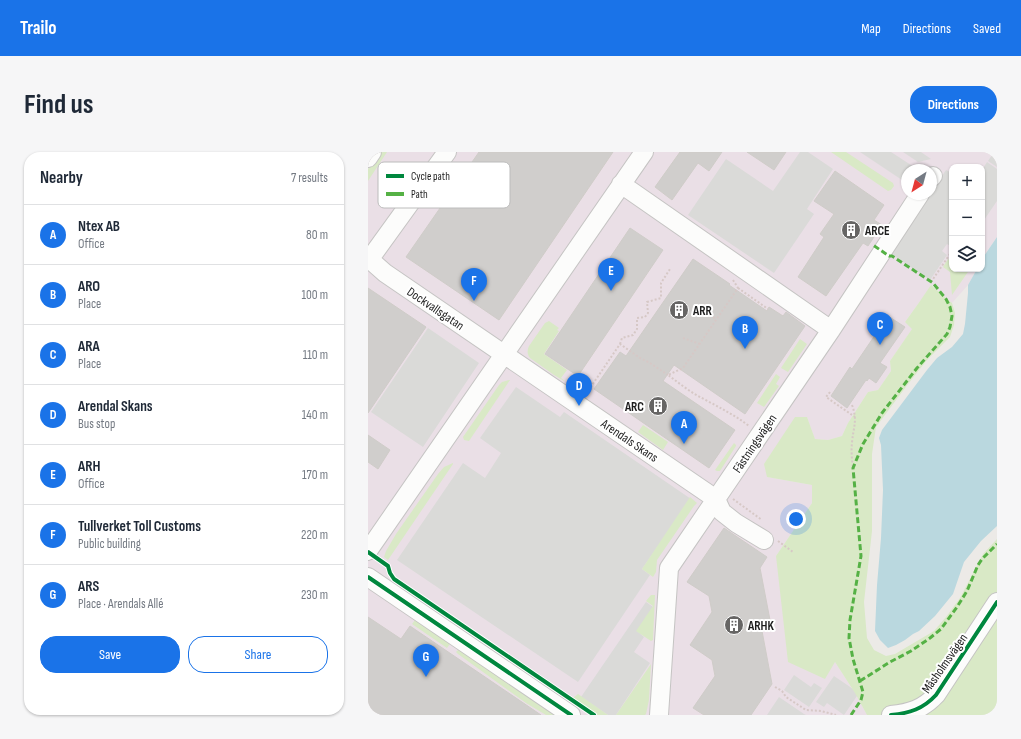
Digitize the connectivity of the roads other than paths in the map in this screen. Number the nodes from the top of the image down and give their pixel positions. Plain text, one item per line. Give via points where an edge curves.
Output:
1 (372, 152) edge
2 (446, 152) edge
3 (644, 152) edge
4 (368, 158) edge
5 (439, 162) edge
6 (621, 184) junction
7 (916, 200) edge
8 (406, 208) edge
9 (369, 259) edge
10 (831, 330) junction
11 (504, 354) junction
12 (720, 493) junction
13 (769, 534) road end
14 (368, 551) edge
15 (368, 577) edge
16 (997, 602) edge
17 (571, 715) edge
18 (659, 715) edge
19 (891, 715) edge

1 - 4 street
2 - 5 street, Dockvallsgatan
3 - 6 street
6 - 10 street
6 - 11 street
7 - 10 street, Fästningsvägen
8 - 9 street, Dockvallsgatan
9 - 11 street, Dockvallsgatan via 385,273
10 - 12 street, Fästningsvägen
11 - 12 street, Arendals Skans
11 - 14 street
12 - 13 street via 722,512 736,522
12 - 18 street, Fästningsvägen via 669,568
15 - 17 street
16 - 19 street, Måsholmsvägen via 933,698 919,709

